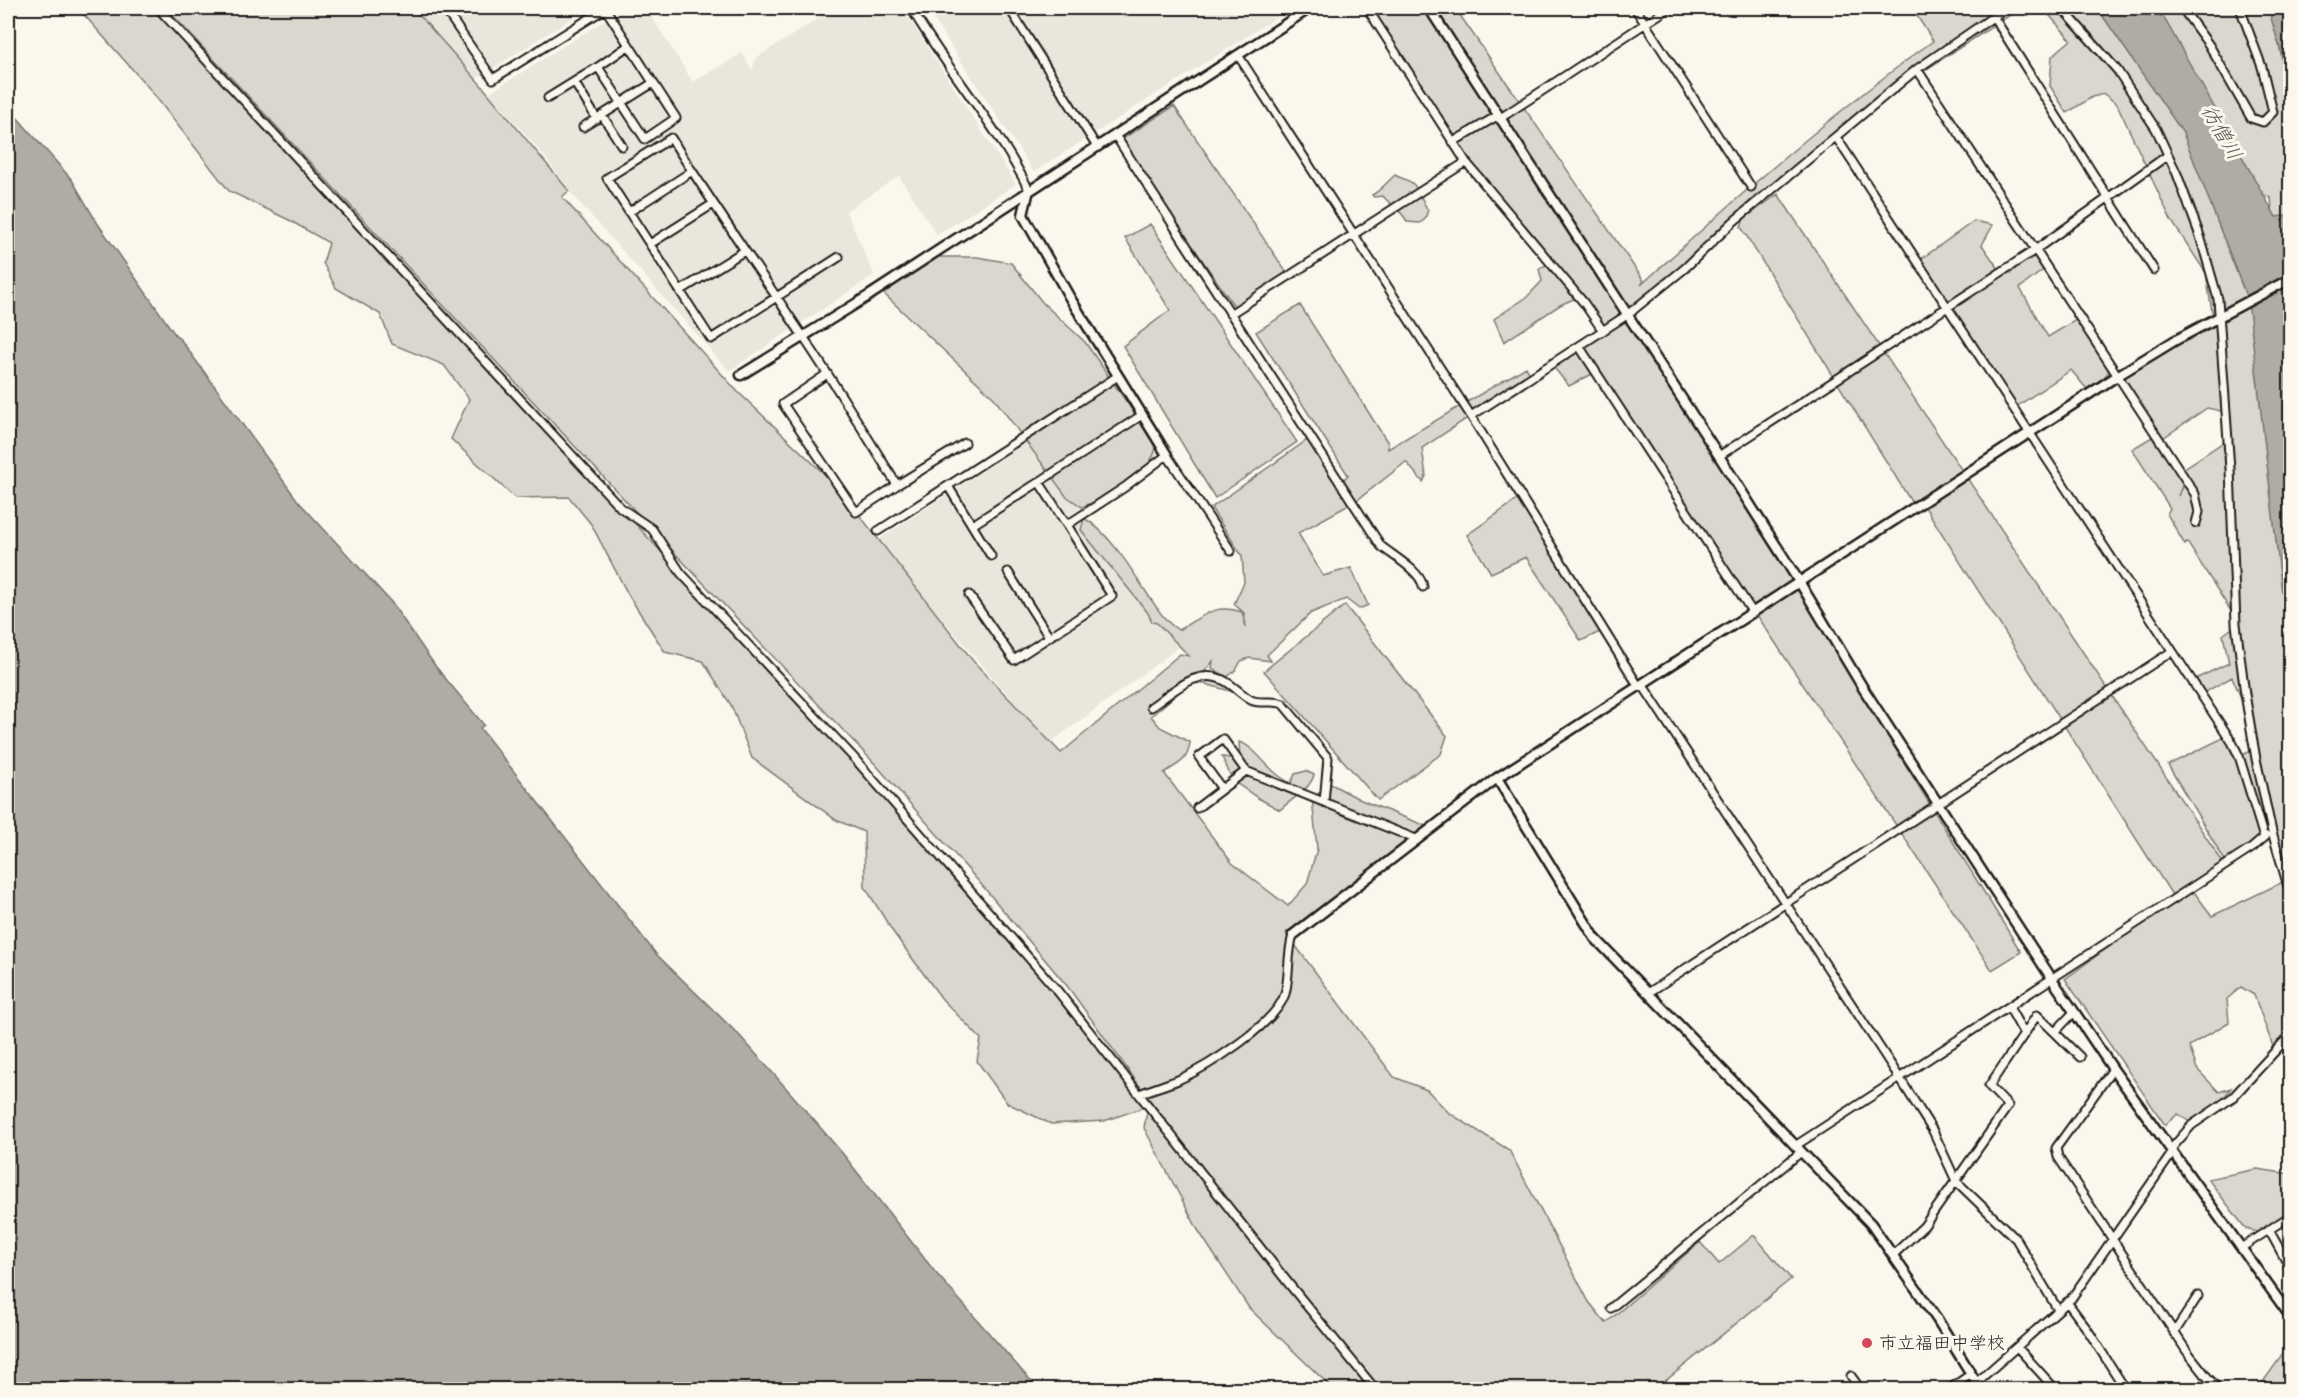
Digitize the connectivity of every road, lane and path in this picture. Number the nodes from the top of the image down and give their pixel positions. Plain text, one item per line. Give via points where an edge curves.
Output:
1 (158, 8) edge
2 (444, 8) edge
3 (606, 8) edge
4 (911, 8) edge
5 (1010, 8) edge
6 (1310, 8) edge
7 (1367, 8) edge
8 (1429, 8) edge
9 (1635, 8) edge
10 (1669, 8) edge
11 (2006, 8) edge
12 (2062, 8) edge
13 (2182, 8) edge
14 (2240, 8) edge
15 (1993, 16) junction
16 (1645, 23) junction
17 (628, 46) junction
18 (1238, 54) junction
19 (598, 67) junction
20 (1917, 69) junction
21 (574, 82) junction
22 (653, 83) junction
23 (548, 98) dead end
24 (622, 103) junction
25 (599, 117) junction
26 (1498, 117) junction
27 (583, 127) dead end
28 (1115, 135) junction
29 (1836, 137) junction
30 (1453, 142) junction
31 (621, 146) dead end
32 (1097, 147) junction
33 (2168, 155) junction
34 (1466, 162) junction
35 (692, 171) junction
36 (1751, 187) dead end
37 (1029, 190) junction
38 (2108, 198) junction
39 (712, 204) junction
40 (629, 212) junction
41 (1353, 235) junction
42 (650, 244) junction
43 (2035, 250) junction
44 (744, 251) junction
45 (839, 257) dead end
46 (2154, 270) dead end
47 (2290, 279) edge
48 (680, 291) junction
49 (777, 298) junction
50 (1947, 309) junction
51 (1230, 314) junction
52 (1628, 315) junction
53 (2221, 315) junction
54 (1603, 331) junction
55 (802, 335) junction
56 (1579, 346) junction
57 (827, 374) junction
58 (741, 375) dead end
59 (1118, 376) junction
60 (2117, 376) junction
61 (1142, 415) junction
62 (1471, 416) junction
63 (2029, 435) junction
64 (965, 443) dead end
65 (1167, 455) junction
66 (1719, 456) junction
67 (1039, 482) junction
68 (897, 485) junction
69 (948, 486) junction
70 (2196, 523) dead end
71 (974, 524) junction
72 (1067, 525) junction
73 (878, 531) dead end
74 (1231, 551) dead end
75 (991, 556) dead end
76 (1008, 572) dead end
77 (1800, 583) junction
78 (1424, 587) dead end
79 (969, 595) dead end
80 (1753, 613) junction
81 (1049, 637) junction
82 (2171, 652) junction
83 (1641, 685) junction
84 (1151, 707) dead end
85 (1246, 771) junction
86 (1497, 778) junction
87 (1222, 789) junction
88 (1324, 802) junction
89 (1937, 803) junction
90 (1197, 808) dead end
91 (2272, 832) junction
92 (2264, 838) junction
93 (1416, 839) junction
94 (2290, 893) edge
95 (1784, 904) junction
96 (1293, 935) joint
97 (2052, 979) junction
98 (1648, 993) junction
99 (2008, 1007) junction
100 (2074, 1012) junction
101 (2055, 1032) junction
102 (2024, 1034) junction
103 (2290, 1035) edge
104 (2080, 1057) dead end
105 (2113, 1069) junction
106 (1899, 1077) junction
107 (1139, 1094) junction
108 (1798, 1149) junction
109 (2172, 1150) junction
110 (1956, 1180) junction
111 (2290, 1215) edge
112 (2269, 1230) junction
113 (2113, 1239) junction
114 (2241, 1248) junction
115 (1893, 1255) junction
116 (2290, 1268) edge
117 (2198, 1296) dead end
118 (2067, 1302) junction
119 (1611, 1308) dead end
120 (2058, 1310) junction
121 (2290, 1316) edge
122 (2174, 1333) junction
123 (2017, 1347) junction
124 (1971, 1374) junction
125 (1851, 1376) dead end
126 (1979, 1386) edge
127 (1376, 1389) edge
128 (1861, 1389) edge
129 (1948, 1389) edge
130 (2056, 1389) edge
131 (2126, 1389) edge
132 (2220, 1389) edge

1 - 107 street via 621,508 652,529 681,573 945,861 1056,989
2 - 3 street via 493,80
3 - 17 street
4 - 37 street via 1017,165
5 - 32 street
6 - 18 street
7 - 30 street
8 - 26 street
9 - 16 street
10 - 16 street
11 - 15 street
12 - 33 street via 2116,70 2156,129
13 - 14 street via 2209,45 2251,118 2263,122 2273,112 2262,67
15 - 20 street
15 - 38 street
16 - 26 street
16 - 36 street
17 - 19 street
17 - 22 street
18 - 28 street
18 - 41 street
19 - 21 street
19 - 24 street
20 - 29 street
20 - 43 street
21 - 23 street
21 - 25 street
22 - 24 street
22 - 24 street via 676,118 645,139
24 - 25 street
25 - 27 street
25 - 31 street
26 - 30 street
26 - 52 street
28 - 32 street
28 - 51 street
29 - 50 street
29 - 52 street
30 - 34 street
32 - 37 street
33 - 38 street
33 - 53 street via 2200,236
34 - 41 street
34 - 54 street
35 - 39 street
35 - 40 street
35 - 40 street via 671,138 607,178
37 - 55 street
37 - 59 street via 1023,215
38 - 43 street
38 - 46 street
39 - 42 street
39 - 44 street
40 - 42 street
41 - 51 street
41 - 62 street
42 - 48 street
43 - 50 street
43 - 60 street
44 - 48 street
44 - 49 street
45 - 49 street
47 - 53 street
48 - 49 street via 711,339
49 - 55 street
50 - 63 street
50 - 66 street
51 - 78 street via 1381,546 1416,573
52 - 54 street
52 - 66 street
53 - 60 street
53 - 91 street via 2236,624 2246,702
54 - 56 street
55 - 57 street
55 - 58 street
56 - 62 street
56 - 80 street
57 - 68 street
57 - 68 street via 783,404 856,513
59 - 61 street
59 - 69 street
60 - 63 street
60 - 70 street via 2194,494 2199,512
61 - 65 street
61 - 67 street
62 - 83 street
63 - 77 street
63 - 82 street
64 - 68 street
65 - 72 street
65 - 74 street
66 - 77 street
67 - 71 street
67 - 72 street
69 - 71 street
69 - 73 street
71 - 75 street
72 - 81 street via 1112,596
76 - 81 street
77 - 80 street
77 - 89 street
79 - 81 street via 1014,660
80 - 83 street
82 - 89 street
82 - 92 street via 2239,756
83 - 86 street
83 - 95 street
84 - 88 street via 1195,678 1210,675 1254,701 1283,704 1328,758
85 - 87 street
85 - 87 street via 1223,739 1198,757
85 - 88 street
86 - 93 street
86 - 98 street via 1595,938
87 - 90 street
88 - 93 street
89 - 95 street
89 - 97 street
91 - 92 street
91 - 94 street
92 - 97 street
93 - 96 street
95 - 98 street
95 - 106 street
96 - 107 street via 1285,994 1278,1009 1245,1040 1180,1079
97 - 99 street
97 - 100 street
98 - 108 street
99 - 102 street
99 - 106 street
100 - 101 street
100 - 105 street
101 - 102 street via 2037,1015
101 - 104 street
102 - 110 street via 1989,1086 2008,1106
103 - 109 street via 2233,1097 2192,1125
105 - 109 street
105 - 113 street via 2056,1148 2058,1157
106 - 108 street
106 - 110 street via 1933,1131
107 - 127 street
108 - 115 street via 1871,1224
108 - 119 street
109 - 113 street
109 - 114 street
110 - 115 street via 1924,1226
110 - 120 street via 2016,1239
111 - 112 street
112 - 114 street
112 - 116 street
113 - 118 street
113 - 122 street
114 - 121 street
115 - 124 street
117 - 122 street
118 - 120 street
118 - 131 street
120 - 123 street
122 - 132 street
123 - 126 street
123 - 130 street
124 - 126 street
124 - 129 street
125 - 128 street

